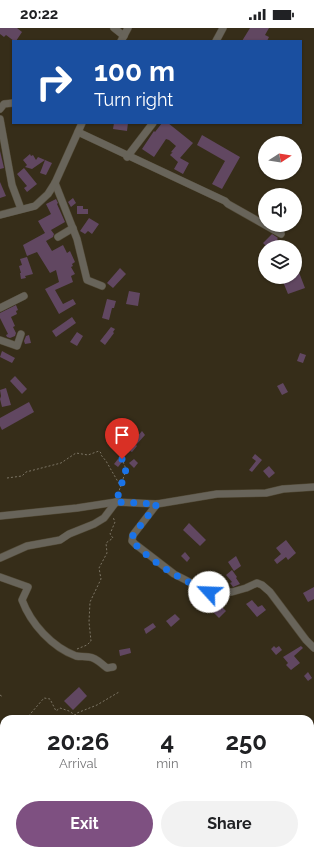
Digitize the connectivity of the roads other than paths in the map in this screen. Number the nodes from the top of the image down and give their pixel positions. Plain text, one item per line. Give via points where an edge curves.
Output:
1 (114, 28) edge
2 (128, 28) edge
3 (223, 28) edge
4 (123, 38) edge
5 (217, 40) edge
6 (12, 103) edge
7 (0, 109) edge
8 (0, 119) edge
9 (82, 124) edge
10 (152, 124) edge
11 (78, 132) junction
12 (127, 156) junction
13 (55, 183) junction
14 (21, 209) junction
15 (0, 215) edge
16 (73, 228) junction
17 (281, 234) dead end
18 (58, 237) dead end
19 (102, 286) dead end
20 (24, 296) dead end
21 (0, 308) edge
22 (21, 334) dead end
23 (0, 340) edge
24 (314, 487) edge
25 (116, 502) junction
26 (157, 504) junction
27 (0, 516) edge
28 (0, 558) edge
29 (0, 577) edge
30 (314, 648) edge
31 (114, 667) dead end

1 - 4 street
2 - 4 street
3 - 5 street
6 - 7 street via 4,104
8 - 14 street via 12,185
9 - 11 street
10 - 12 street
11 - 12 street
11 - 13 street
12 - 17 street via 225,200
13 - 14 street via 35,206
13 - 16 street
14 - 15 street
16 - 18 street
16 - 19 street via 87,280
20 - 21 street
22 - 23 street via 17,346
24 - 26 street via 266,493 217,494
25 - 26 street
25 - 27 street
25 - 28 street via 104,518 60,540 27,546
26 - 30 street via 133,535 132,541 135,544 174,574 209,592 232,592 257,583 262,585
29 - 31 street via 28,587 22,600 27,613 39,629 61,649 78,657 95,658 106,668

